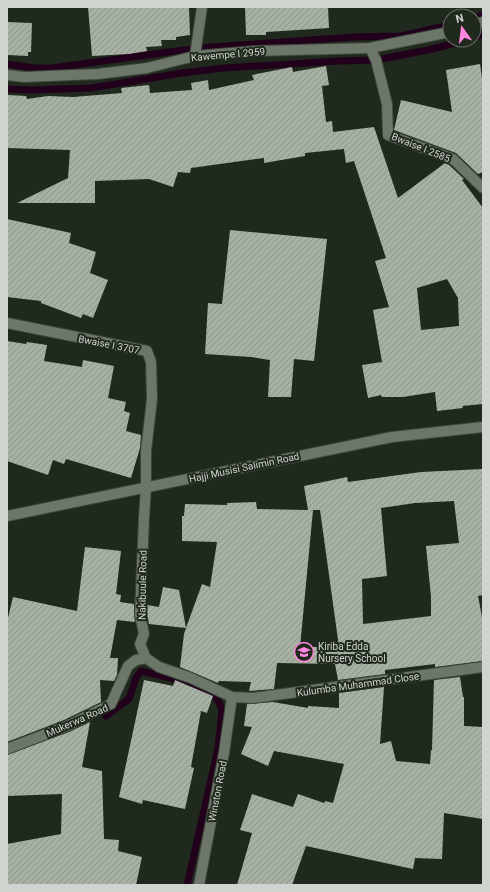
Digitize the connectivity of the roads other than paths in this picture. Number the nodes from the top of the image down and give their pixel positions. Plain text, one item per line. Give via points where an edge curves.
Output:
1 (202, 7) edge
2 (442, 34) edge
3 (370, 48) junction
4 (195, 56) junction
5 (7, 75) edge
6 (483, 188) edge
7 (7, 323) edge
8 (483, 427) edge
9 (146, 487) junction
10 (7, 516) edge
11 (146, 658) junction
12 (483, 667) edge
13 (232, 697) junction
14 (7, 749) edge
15 (199, 885) edge

1 - 4 street
2 - 3 street, Kawempe I 2959
3 - 4 street, Kawempe I 2959 via 256,51
3 - 6 street, Bwaise I 2585 via 376,60 388,104 388,136 453,159
4 - 5 street, Kawempe I 2959 via 147,68 113,72 46,77
7 - 9 street, Bwaise I 3707 via 147,351 151,362 152,399 146,451
8 - 9 street, Hajji Musisi Salimin Road via 392,437
9 - 10 street, Hajji Musisi Salimin Road
9 - 11 street, Nakibuule Road via 140,615 144,634 140,644
11 - 13 street via 159,667
11 - 14 street, Mukerwa Road via 136,660 128,666 111,704 67,726
12 - 13 street, Kulumba Muhammad Close via 253,698
13 - 15 street, Winston Road

